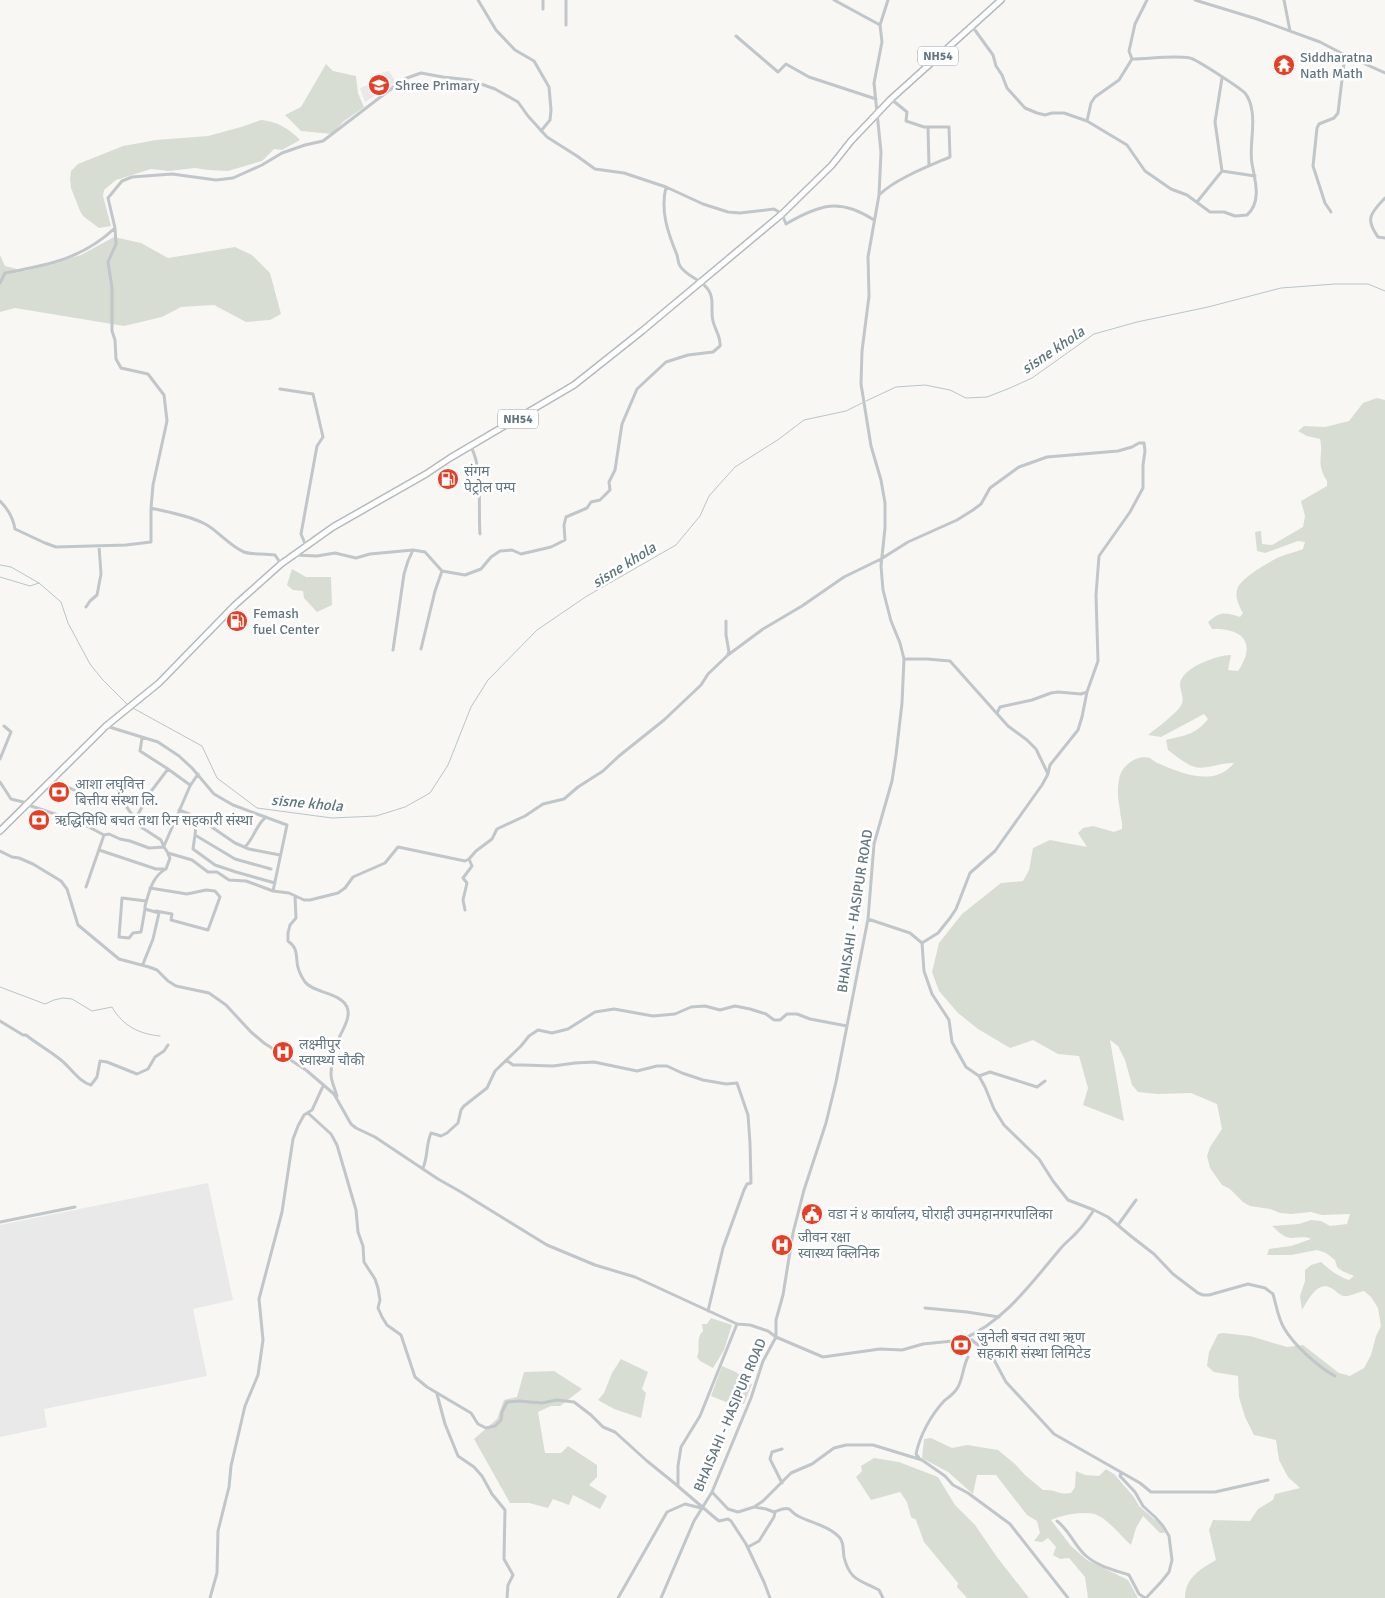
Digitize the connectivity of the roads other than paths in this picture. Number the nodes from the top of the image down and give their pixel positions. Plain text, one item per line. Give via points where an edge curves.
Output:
1 (478, 0) edge
2 (543, 0) edge
3 (566, 0) edge
4 (834, 0) edge
5 (888, 0) edge
6 (1002, 0) edge
7 (1147, 0) edge
8 (1195, 0) edge
9 (1284, 0) edge
10 (543, 9) dead end
11 (566, 25) dead end
12 (880, 25) junction
13 (972, 26) junction
14 (1290, 30) junction
15 (736, 36) dead end
16 (1345, 55) junction
17 (1132, 59) junction
18 (1385, 73) edge
19 (1222, 78) junction
20 (876, 99) junction
21 (891, 99) junction
22 (877, 114) junction
23 (1087, 121) junction
24 (928, 127) junction
25 (541, 131) junction
26 (928, 166) junction
27 (1222, 171) junction
28 (1255, 176) junction
29 (666, 187) junction
30 (879, 195) junction
31 (1385, 198) edge
32 (1197, 202) junction
33 (1331, 212) dead end
34 (782, 214) junction
35 (874, 220) junction
36 (116, 228) junction
37 (1385, 238) edge
38 (701, 282) junction
39 (0, 283) edge
40 (280, 389) dead end
41 (471, 447) junction
42 (0, 501) edge
43 (151, 508) junction
44 (480, 534) dead end
45 (99, 546) junction
46 (306, 546) junction
47 (413, 550) junction
48 (293, 555) junction
49 (881, 559) junction
50 (282, 564) junction
51 (442, 572) junction
52 (86, 607) dead end
53 (726, 621) dead end
54 (421, 649) dead end
55 (393, 650) dead end
56 (728, 655) junction
57 (904, 659) junction
58 (1088, 692) junction
59 (997, 713) junction
60 (4, 726) dead end
61 (106, 726) junction
62 (142, 738) junction
63 (0, 760) edge
64 (168, 769) junction
65 (198, 774) junction
66 (1048, 774) junction
67 (51, 780) junction
68 (0, 782) edge
69 (190, 786) junction
70 (28, 803) junction
71 (179, 810) junction
72 (266, 817) junction
73 (197, 818) junction
74 (134, 820) junction
75 (1, 828) edge
76 (104, 835) junction
77 (195, 835) junction
78 (164, 847) junction
79 (245, 847) junction
80 (100, 850) junction
81 (0, 851) edge
82 (168, 853) junction
83 (280, 855) junction
84 (469, 859) junction
85 (166, 869) junction
86 (271, 869) dead end
87 (275, 883) junction
88 (86, 887) dead end
89 (150, 888) junction
90 (274, 891) junction
91 (295, 896) junction
92 (146, 901) junction
93 (146, 909) junction
94 (465, 910) dead end
95 (156, 911) junction
96 (868, 919) junction
97 (922, 943) junction
98 (143, 964) junction
99 (0, 1021) edge
100 (847, 1026) junction
101 (168, 1045) dead end
102 (506, 1060) junction
103 (979, 1076) junction
104 (1045, 1081) dead end
105 (323, 1086) junction
106 (339, 1102) junction
107 (308, 1113) junction
108 (423, 1168) junction
109 (1136, 1200) dead end
110 (75, 1207) dead end
111 (1094, 1210) junction
112 (0, 1222) edge
113 (1118, 1225) junction
114 (925, 1308) dead end
115 (708, 1311) junction
116 (999, 1317) junction
117 (736, 1324) junction
118 (776, 1337) junction
119 (963, 1340) junction
120 (968, 1357) dead end
121 (1335, 1376) dead end
122 (437, 1393) junction
123 (782, 1450) dead end
124 (922, 1460) junction
125 (1121, 1474) junction
126 (1268, 1480) dead end
127 (782, 1483) junction
128 (678, 1486) junction
129 (712, 1492) junction
130 (754, 1507) junction
131 (702, 1508) junction
132 (775, 1512) junction
133 (1057, 1521) dead end
134 (748, 1547) junction
135 (210, 1598) edge
136 (507, 1598) edge
137 (618, 1598) edge
138 (661, 1598) edge
139 (770, 1598) edge
140 (882, 1598) edge
141 (1068, 1598) edge
142 (1146, 1598) edge

1 - 25 street via 496,30 515,50 534,61 549,87 550,120
2 - 10 street
3 - 11 street
4 - 12 street
5 - 12 street, BHAISAHI - HASIPUR ROAD
6 - 13 main road, NH54
7 - 17 street via 1135,24 1129,51
8 - 14 street
9 - 14 street
12 - 20 street, BHAISAHI - HASIPUR ROAD via 882,42 874,83
13 - 21 main road, NH54
13 - 23 street via 993,55 1007,88 1026,108 1045,115 1064,113
14 - 16 street
15 - 20 street via 778,72 786,64 809,77
16 - 18 street
16 - 33 street via 1338,113 1317,128 1312,166
17 - 19 street via 1191,58
17 - 23 street via 1119,80 1095,96
19 - 27 street via 1215,122
19 - 28 street via 1244,92 1250,100 1250,147
20 - 22 street, BHAISAHI - HASIPUR ROAD
21 - 22 main road, NH54
21 - 24 street via 907,112 906,121
22 - 30 street, BHAISAHI - HASIPUR ROAD
22 - 34 main road, NH54 via 828,170
23 - 32 street via 1127,146 1145,171
24 - 26 street
24 - 26 street via 949,127 950,157
25 - 29 street via 595,169 624,172
25 - 36 street via 518,102 495,89 470,80 421,73 404,78 323,141 282,153 233,178 216,180 172,174 132,177 122,181 108,198
26 - 30 street
27 - 28 street
27 - 32 street
28 - 32 street via 1256,197 1248,215 1213,213
29 - 34 street via 728,212 774,209
29 - 38 street via 664,209 671,243 680,266
30 - 35 street, BHAISAHI - HASIPUR ROAD
31 - 37 street via 1371,212 1370,221 1378,237
34 - 35 street via 786,224 812,210 843,206 859,210
34 - 38 main road, NH54
35 - 49 street, BHAISAHI - HASIPUR ROAD via 868,257 869,296 862,351 862,384 871,446 885,504
36 - 39 street via 80,253 53,263 5,273
36 - 43 street via 116,244 108,262 116,358 121,368 148,374 164,394 167,421
38 - 41 main road, NH54 via 574,385
38 - 51 street via 710,292 712,318 720,346 713,352 666,362 637,389 622,424 615,470 606,496 566,517 565,540 550,548 521,554 512,550 500,551 481,569 465,575
40 - 46 street via 313,394 323,437 317,446 301,534
41 - 44 street via 478,472
41 - 46 main road, NH54
42 - 45 street via 12,516 15,529 45,543 56,547
43 - 45 street via 151,542
43 - 50 street via 206,524 234,547 247,553 275,555
45 - 52 street via 101,574 97,595
46 - 48 main road, NH54
47 - 48 street via 356,558 335,553
47 - 51 street via 425,552
47 - 55 street via 404,574
48 - 50 main road, NH54
49 - 56 street via 844,577 762,629
49 - 57 street, BHAISAHI - HASIPUR ROAD via 883,590
49 - 58 street via 973,510 981,504 990,488 1019,467 1047,457 1118,451 1144,444 1143,488 1099,556 1096,595 1098,662
50 - 61 main road, NH54 via 159,683
51 - 54 street
53 - 56 street
56 - 84 street via 676,709 603,771 564,798 543,804 497,829 492,839
57 - 59 street via 950,661
57 - 96 street, BHAISAHI - HASIPUR ROAD via 897,746 892,781 874,844
58 - 59 street via 1050,693 1000,707
58 - 66 street via 1078,730 1050,765
59 - 66 street via 1036,749
60 - 63 street via 11,732
61 - 62 street
61 - 67 main road, NH54
62 - 64 street via 140,751
62 - 65 street via 158,742
64 - 69 street
64 - 74 street
65 - 69 street
65 - 72 street via 223,800
66 - 97 street via 995,851 970,873 950,918 938,933
67 - 70 main road, NH54
67 - 74 street via 86,796 97,794 123,802
68 - 70 street via 11,799
69 - 71 street
70 - 75 main road, NH54
70 - 76 street via 70,817
71 - 73 street
71 - 78 street
72 - 79 street via 260,821 252,840
72 - 83 street via 287,825
73 - 77 street
73 - 79 street
74 - 78 street via 161,840
76 - 78 street via 149,848
76 - 80 street
77 - 86 street via 236,859
77 - 87 street via 193,849 215,865
78 - 82 street
79 - 83 street
80 - 85 street via 156,869
80 - 88 street
81 - 98 street via 33,864 61,881 67,889 78,925 119,959
82 - 85 street via 170,858
82 - 90 street via 192,860 208,872 217,872 229,880 246,881
83 - 87 street
84 - 91 street via 465,861 398,848 385,863 353,877 338,893 310,900
84 - 94 street via 472,866 463,878 467,883 463,900
85 - 89 street via 159,872
87 - 90 street
89 - 92 street
89 - 95 street via 188,894 216,891 220,897 208,930 171,920 172,914
90 - 91 street
91 - 106 street via 296,918 290,924 288,941 297,951 299,971 306,984 328,993 346,1005 348,1011 330,1075
92 - 93 street
92 - 93 street via 122,898 119,937 129,938 133,932 141,932
93 - 95 street
95 - 98 street via 157,925
96 - 97 street via 910,933
96 - 100 street, BHAISAHI - HASIPUR ROAD
97 - 103 street via 924,971 932,994 949,1020 952,1042 966,1067
98 - 105 street via 157,970 176,986 209,993 226,1005 264,1043 306,1070
99 - 101 street via 48,1050 85,1084 91,1085 100,1062 137,1074 148,1069
100 - 102 street via 797,1014 787,1014 780,1020 774,1020 766,1014 735,1006 720,1010 691,1007 676,1014 654,1016 614,1009 595,1012 568,1029 552,1033 538,1030
100 - 118 street, BHAISAHI - HASIPUR ROAD via 831,1103 797,1218 776,1320
102 - 108 street via 495,1071 487,1088 464,1106 458,1123 441,1136 431,1133
102 - 115 street via 513,1064 553,1066 594,1062 637,1071 667,1066 703,1080 737,1083 748,1115 751,1182 744,1190 726,1237
103 - 104 street via 990,1072 1037,1087
103 - 111 street via 1004,1125 1039,1159 1068,1200
105 - 106 street
105 - 107 street
106 - 108 street via 356,1128
107 - 122 street via 331,1134 337,1145 356,1210 364,1262 378,1288 378,1308 382,1317 401,1335 415,1377
107 - 135 street via 293,1139 282,1212 259,1299 263,1340 258,1375 245,1406 231,1466 218,1531 217,1573
108 - 115 street via 547,1245 635,1277
109 - 113 street
110 - 112 street
111 - 113 street
111 - 116 street via 1080,1230
113 - 121 street via 1198,1293 1209,1295 1248,1284 1265,1288 1273,1294 1282,1326 1289,1335 1321,1368
114 - 116 street
115 - 117 street
116 - 119 street
117 - 118 street via 750,1325
117 - 128 street via 700,1416 681,1447
118 - 119 street via 823,1356 880,1349 902,1350 923,1344
118 - 129 street, BHAISAHI - HASIPUR ROAD via 763,1361
119 - 125 street via 972,1340 993,1358 1006,1382 1054,1434
120 - 124 street via 958,1388 935,1413 920,1440 916,1454
122 - 128 street via 471,1414 478,1424 486,1428 501,1420 507,1402 574,1402
122 - 136 street via 458,1456 474,1467 506,1510 504,1559 513,1575
123 - 127 street via 772,1452 770,1458
124 - 127 street via 873,1445 846,1445 834,1448 812,1464 791,1473
124 - 141 street via 1010,1524
125 - 126 street via 1151,1492 1215,1492
125 - 142 street via 1169,1536 1172,1560 1169,1572
127 - 130 street
128 - 131 street
129 - 130 street via 728,1509 738,1512
129 - 131 street, BHAISAHI - HASIPUR ROAD
130 - 132 street
131 - 134 street via 719,1521 731,1521
131 - 137 street via 685,1504 667,1512
131 - 138 street, BHAISAHI - HASIPUR ROAD
132 - 134 street via 759,1541
132 - 140 street via 789,1509 840,1538 847,1566 853,1575 862,1584 879,1590
133 - 142 street via 1066,1528 1084,1554 1103,1566 1129,1575 1139,1594
134 - 139 street

